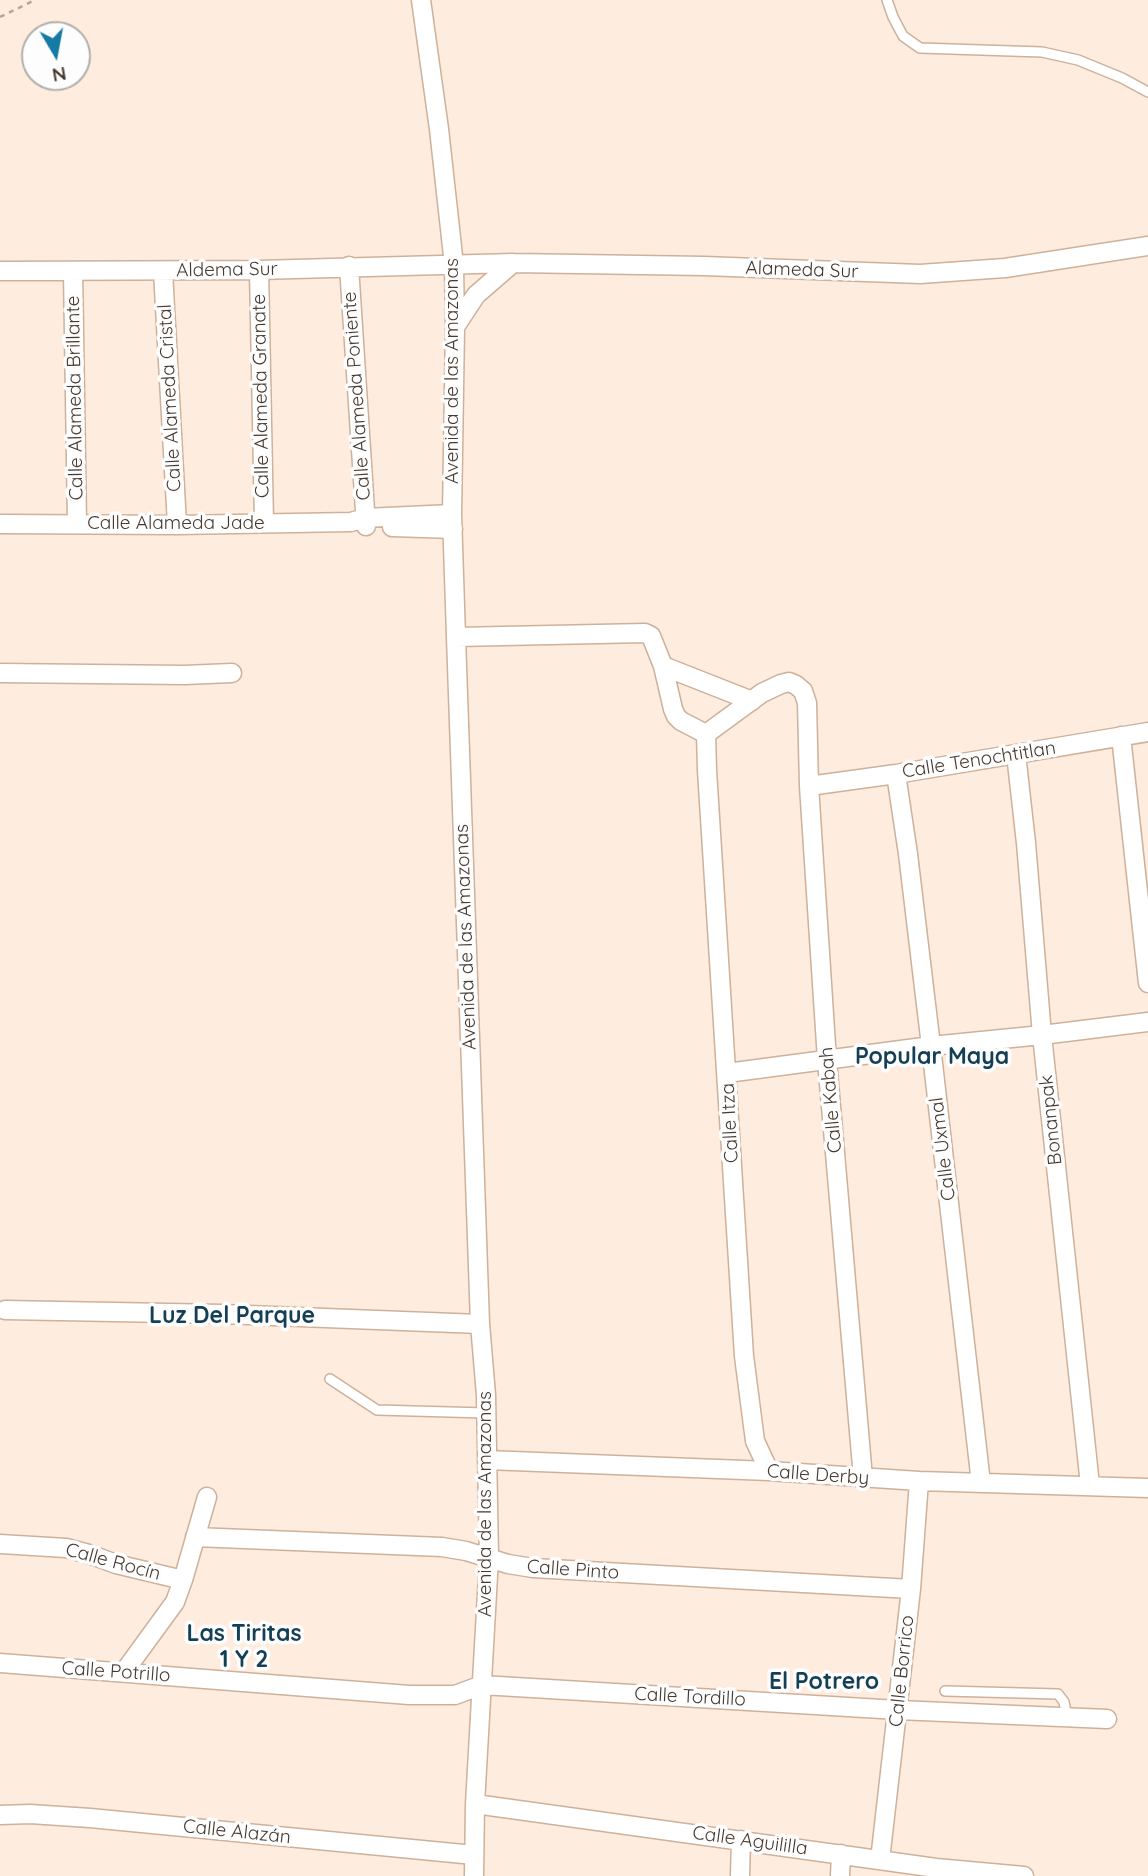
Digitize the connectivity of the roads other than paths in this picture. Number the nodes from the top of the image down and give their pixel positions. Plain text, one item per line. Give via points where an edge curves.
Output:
1 (421, 0) edge
2 (887, 0) edge
3 (1148, 92) edge
4 (1148, 246) edge
5 (513, 263) junction
6 (454, 265) junction
7 (349, 267) junction
8 (259, 270) junction
9 (0, 271) edge
10 (73, 271) junction
11 (163, 271) junction
12 (455, 327) junction
13 (452, 521) junction
14 (361, 522) junction
15 (264, 523) junction
16 (0, 524) edge
17 (77, 524) junction
18 (177, 525) junction
19 (456, 638) junction
20 (663, 666) junction
21 (0, 673) edge
22 (232, 673) dead end
23 (752, 701) junction
24 (1148, 732) edge
25 (706, 734) junction
26 (1121, 736) junction
27 (1016, 754) junction
28 (897, 774) junction
29 (809, 786) junction
30 (1148, 983) edge
31 (1148, 1022) edge
32 (1042, 1035) junction
33 (931, 1046) junction
34 (827, 1060) junction
35 (727, 1073) junction
36 (5, 1310) dead end
37 (480, 1324) junction
38 (330, 1379) dead end
39 (486, 1412) junction
40 (487, 1460) junction
41 (769, 1471) junction
42 (863, 1478) junction
43 (919, 1481) junction
44 (981, 1483) junction
45 (1090, 1485) junction
46 (1148, 1488) edge
47 (207, 1497) dead end
48 (195, 1537) junction
49 (0, 1544) edge
50 (489, 1558) junction
51 (183, 1580) junction
52 (911, 1589) junction
53 (0, 1663) edge
54 (124, 1672) junction
55 (482, 1685) junction
56 (945, 1691) dead end
57 (898, 1710) junction
58 (1067, 1717) junction
59 (1107, 1719) dead end
60 (475, 1804) junction
61 (0, 1815) edge
62 (741, 1840) junction
63 (841, 1854) junction
64 (474, 1855) junction
65 (880, 1860) junction
66 (936, 1872) edge
67 (474, 1876) edge
68 (740, 1876) edge
69 (840, 1876) edge
70 (1024, 1876) edge

1 - 6 street, Avenida de las Amazonas
2 - 3 lane via 903,36 920,48 1042,52 1078,60
4 - 5 street, Alameda Sur via 1004,268 920,274
5 - 6 street, Alameda Sur
5 - 12 street via 476,295
6 - 7 street, Aldema Sur
6 - 12 street, Avenida de las Amazonas
7 - 8 street, Aldema Sur
7 - 14 street, Calle Alameda Poniente
8 - 11 street, Aldema Sur
8 - 15 street, Calle Alameda Granate
9 - 10 street, Aldema Sur
10 - 11 street, Aldema Sur
10 - 17 street, Calle Alameda Brillante
11 - 18 street, Calle Alameda Cristal
12 - 13 street, Avenida de las Amazonas
13 - 14 street, Calle Alameda Jade
13 - 19 street, Avenida de las Amazonas
14 - 15 street, Calle Alameda Jade
15 - 18 street, Calle Alameda Jade
16 - 17 street, Calle Alameda Jade
17 - 18 street, Calle Alameda Jade
19 - 20 street via 638,632 651,636
19 - 37 street, Avenida de las Amazonas
20 - 23 street
20 - 25 street via 676,716
21 - 22 street
23 - 25 street
23 - 29 street, Calle Kabah via 789,682 803,691 809,722
24 - 26 street, Calle Tenochtitlan
25 - 35 street, Calle Itza
26 - 27 street, Calle Tenochtitlan
26 - 30 street
27 - 28 street, Calle Tenochtitlan
27 - 32 street, Bonanpak
28 - 29 street, Calle Tenochtitlan
28 - 33 street, Calle Uxmal
29 - 34 street, Calle Kabah
31 - 32 street
32 - 33 street
32 - 45 street, Bonanpak
33 - 34 street
33 - 44 street, Calle Uxmal
34 - 35 street
34 - 42 street, Calle Kabah
35 - 41 street, Calle Itza via 744,1356 755,1441
36 - 37 street
37 - 39 street, Avenida de las Amazonas
38 - 39 lane via 377,1410
39 - 40 street, Avenida de las Amazonas
40 - 41 street, Calle Derby
40 - 50 street, Avenida de las Amazonas
41 - 42 street, Calle Derby
42 - 43 street, Calle Derby
43 - 44 street, Calle Derby
43 - 52 street, Calle Borrico
44 - 45 street, Calle Derby
45 - 46 street, Calle Derby
47 - 48 street
48 - 50 street, Calle Pinto via 442,1547
48 - 51 street
49 - 51 street, Calle Rocín via 65,1548
50 - 52 street, Calle Pinto via 533,1568
50 - 55 street, Avenida de las Amazonas
51 - 54 street via 175,1602
52 - 57 street, Calle Borrico
53 - 54 street, Calle Potrillo
54 - 55 street, Calle Potrillo via 409,1695 455,1695
55 - 57 street, Calle Tordillo
55 - 60 street, Avenida de las Amazonas
56 - 58 lane via 1058,1694
57 - 58 street, Calle Tordillo
57 - 65 street, Calle Borrico
58 - 59 street, Calle Tordillo
60 - 62 street, Calle Aguililla
60 - 64 street, Avenida de las Amazonas
61 - 64 street, Calle Alazán via 90,1818
62 - 63 street, Calle Aguililla
62 - 68 street
63 - 65 street, Calle Aguililla
63 - 69 street
64 - 67 street, Avenida de las Amazonas
65 - 66 street, Calle Aguililla
66 - 70 street, Calle Aguililla

